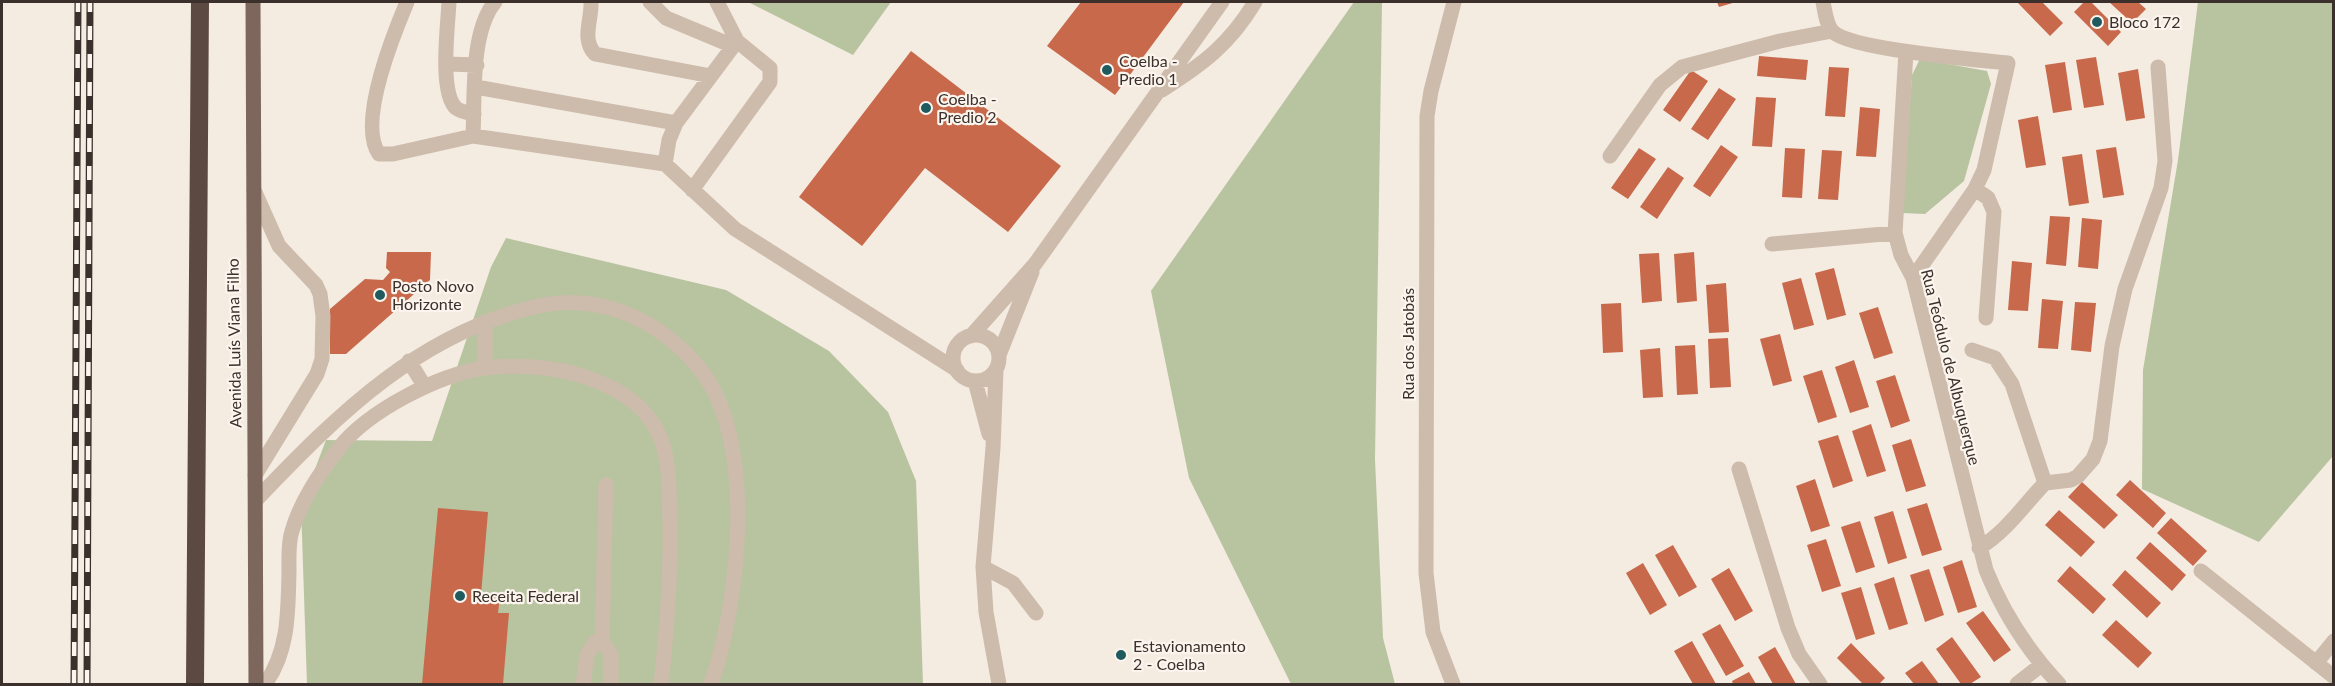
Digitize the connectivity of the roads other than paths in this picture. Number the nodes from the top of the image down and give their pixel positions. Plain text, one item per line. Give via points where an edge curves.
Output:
1 (200, 2) edge
2 (254, 2) edge
3 (407, 2) edge
4 (449, 2) edge
5 (495, 2) edge
6 (591, 2) edge
7 (650, 2) edge
8 (717, 2) edge
9 (1222, 2) edge
10 (1255, 2) edge
11 (1454, 2) edge
12 (1823, 2) edge
13 (1832, 31) junction
14 (735, 43) junction
15 (1906, 52) junction
16 (447, 64) junction
17 (477, 65) junction
18 (2158, 67) dead end
19 (711, 76) junction
20 (476, 87) junction
21 (1154, 95) junction
22 (474, 114) junction
23 (676, 123) junction
24 (473, 136) junction
25 (1611, 156) dead end
26 (665, 164) junction
27 (252, 186) junction
28 (1975, 189) junction
29 (692, 190) junction
30 (1895, 233) junction
31 (1772, 244) dead end
32 (1035, 264) junction
33 (1913, 278) junction
34 (1986, 318) dead end
35 (485, 322) junction
36 (971, 336) junction
37 (916, 347) junction
38 (955, 349) junction
39 (1972, 350) dead end
40 (999, 355) junction
41 (409, 361) junction
42 (485, 368) junction
43 (957, 370) junction
44 (996, 370) junction
45 (975, 381) junction
46 (426, 387) junction
47 (993, 448) junction
48 (305, 449) junction
49 (324, 467) junction
50 (1738, 469) dead end
51 (255, 475) junction
52 (2045, 483) junction
53 (606, 486) dead end
54 (256, 500) junction
55 (1979, 548) junction
56 (983, 567) junction
57 (2201, 571) dead end
58 (1036, 613) dead end
59 (602, 641) junction
60 (2334, 641) edge
61 (2316, 663) junction
62 (2041, 664) junction
63 (2334, 677) edge
64 (195, 684) edge
65 (256, 684) edge
66 (265, 684) edge
67 (583, 684) edge
68 (611, 684) edge
69 (661, 684) edge
70 (711, 684) edge
71 (999, 684) edge
72 (1454, 684) edge
73 (1820, 684) edge
74 (2017, 684) edge
75 (2059, 684) edge

1 - 64 highway, Avenida Luís Viana Filho
2 - 27 main road, Avenida Luís Viana Filho
3 - 24 street via 381,71 375,101 375,147 385,156
4 - 16 street
5 - 17 street via 484,19
6 - 19 street via 587,37 595,54
7 - 14 street via 666,18
8 - 14 street
9 - 21 street
10 - 21 street via 1217,52
11 - 72 street, Rua dos Jatobás via 1427,116 1424,490 1428,606 1433,632
12 - 13 street
13 - 15 street via 1841,38
13 - 25 street via 1682,68 1660,85
14 - 19 street
14 - 29 street via 771,68 770,82
15 - 28 street via 2008,63 1991,146
15 - 30 street, Rua Teódulo de Albuquerque
16 - 17 street
16 - 22 street via 450,97 456,108
17 - 20 street
18 - 52 street via 2165,161 2161,188 2125,289 2112,346 2100,441 2093,459 2078,476
19 - 23 street
20 - 22 street
20 - 23 street
21 - 32 street
22 - 24 street
23 - 26 street
24 - 26 street
26 - 29 street
27 - 51 main road, Avenida Luís Viana Filho
27 - 51 street via 279,246 316,285 322,316 322,359 317,374
28 - 33 street
28 - 34 street via 1988,198 1994,212
29 - 37 street via 735,229
30 - 31 street
30 - 33 street, Rua Teódulo de Albuquerque
32 - 36 street
32 - 40 street
33 - 55 street, Rua Teódulo de Albuquerque
35 - 41 street
35 - 42 street
35 - 70 street via 546,304 577,302 608,307 633,316 671,341 697,366 716,393 734,455 737,496 733,578 722,648
36 - 38 street
36 - 40 street via 986,337
37 - 38 street
37 - 43 street
38 - 43 street
39 - 52 street via 1995,358 2012,384
40 - 44 street
41 - 46 street
41 - 48 street via 352,404
42 - 46 street
42 - 69 street via 574,373 626,396 653,424 663,443 669,496 668,621
43 - 45 street
44 - 45 street
44 - 47 street
45 - 47 street
46 - 49 street via 366,423
47 - 56 street
48 - 49 street
48 - 54 street
49 - 66 street via 291,532 282,652 277,668
50 - 73 street via 1788,628 1799,654
51 - 54 main road, Avenida Luís Viana Filho
52 - 55 street via 1994,539
53 - 59 street
54 - 65 main road, Avenida Luís Viana Filho
55 - 62 street, Rua Teódulo de Albuquerque via 1995,591
56 - 58 street via 1013,583
56 - 71 street via 986,612
57 - 61 street
59 - 67 street via 590,647
59 - 68 street via 611,655
60 - 61 street
61 - 63 street
62 - 74 street
62 - 75 street, Rua Teódulo de Albuquerque

